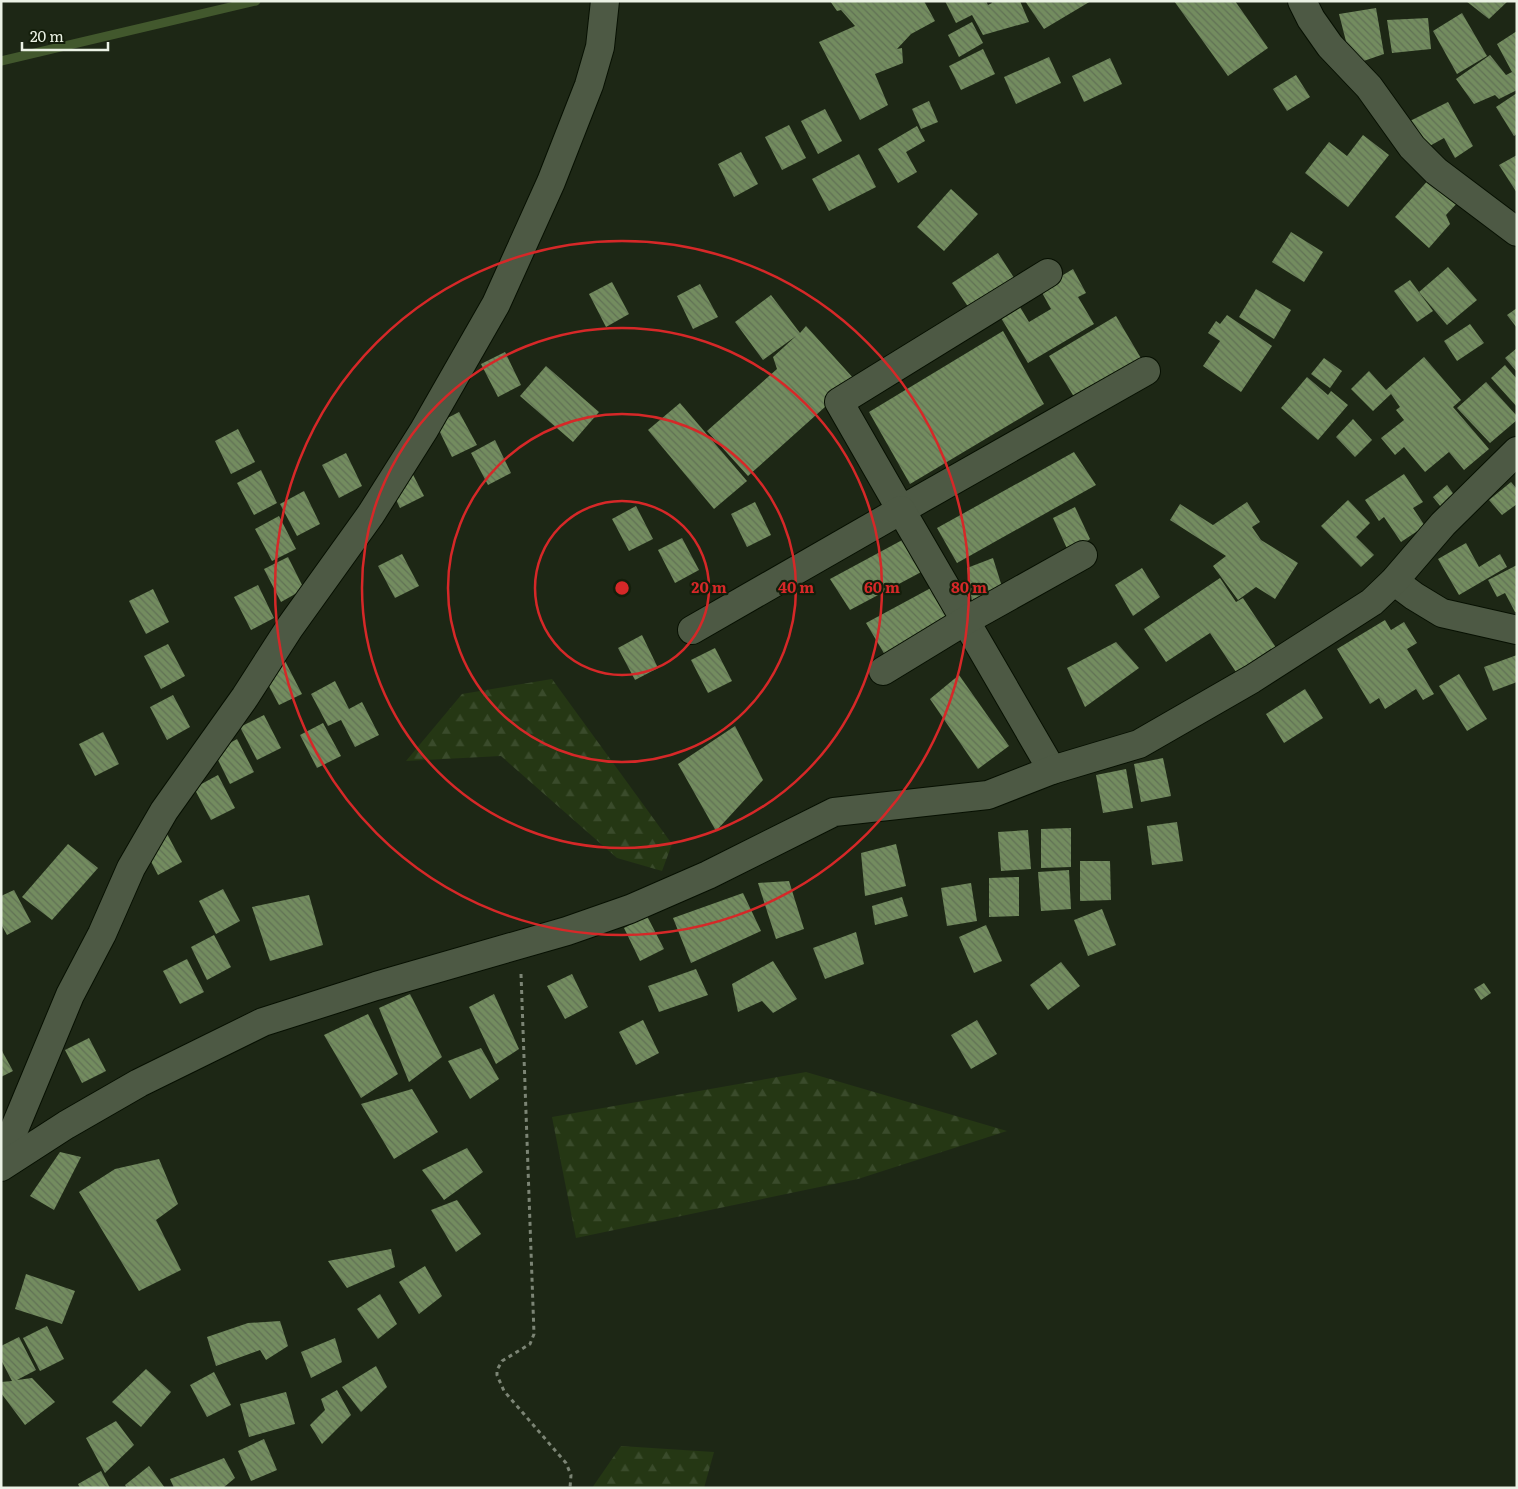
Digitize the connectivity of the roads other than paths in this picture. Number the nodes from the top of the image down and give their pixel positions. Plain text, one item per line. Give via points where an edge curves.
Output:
1 (604, 1) edge
2 (1302, 1) edge
3 (1517, 232) edge
4 (1048, 273) dead end
5 (1146, 371) dead end
6 (1517, 452) edge
7 (901, 510) junction
8 (1083, 556) dead end
9 (1394, 581) junction
10 (965, 621) junction
11 (692, 630) dead end
12 (1517, 630) edge
13 (883, 671) dead end
14 (1052, 770) junction
15 (1, 1162) edge
16 (1, 1167) edge

1 - 15 street via 600,48 589,84 551,182 496,304 424,430 371,514 164,811 132,868 70,996
2 - 3 street via 1330,46 1369,88 1412,147 1436,171
4 - 7 street via 839,402
5 - 7 street
6 - 9 street via 1443,524
7 - 10 street
7 - 11 street
8 - 10 street
9 - 12 street via 1442,613
9 - 14 street via 1372,602 1252,679 1139,744
10 - 13 street
10 - 14 street
14 - 16 street via 988,795 834,812 708,875 630,909 519,946 263,1022 139,1083

